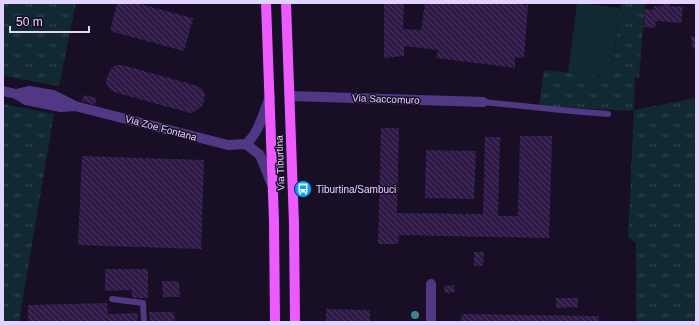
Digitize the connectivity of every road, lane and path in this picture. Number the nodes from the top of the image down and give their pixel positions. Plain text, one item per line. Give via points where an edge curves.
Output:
1 (266, 3) edge
2 (286, 3) edge
3 (3, 91) edge
4 (290, 96) junction
5 (270, 97) junction
6 (483, 102) joint
7 (608, 114) dead end
8 (246, 144) junction
9 (273, 188) junction
10 (431, 284) dead end
11 (112, 299) dead end
12 (144, 322) edge
13 (276, 322) edge
14 (295, 322) edge
15 (431, 322) edge

1 - 5 main road, Via Tiburtina
2 - 4 main road, Via Tiburtina
3 - 8 street, Via Zoe Fontana via 26,100 62,107 76,106 222,144
4 - 6 street, Via Saccomuro
4 - 14 main road, Via Tiburtina
5 - 8 street via 256,130
5 - 9 main road, Via Tiburtina
6 - 7 lane
8 - 9 street via 260,155
9 - 13 main road, Via Tiburtina
10 - 15 street
11 - 12 lane via 143,303

